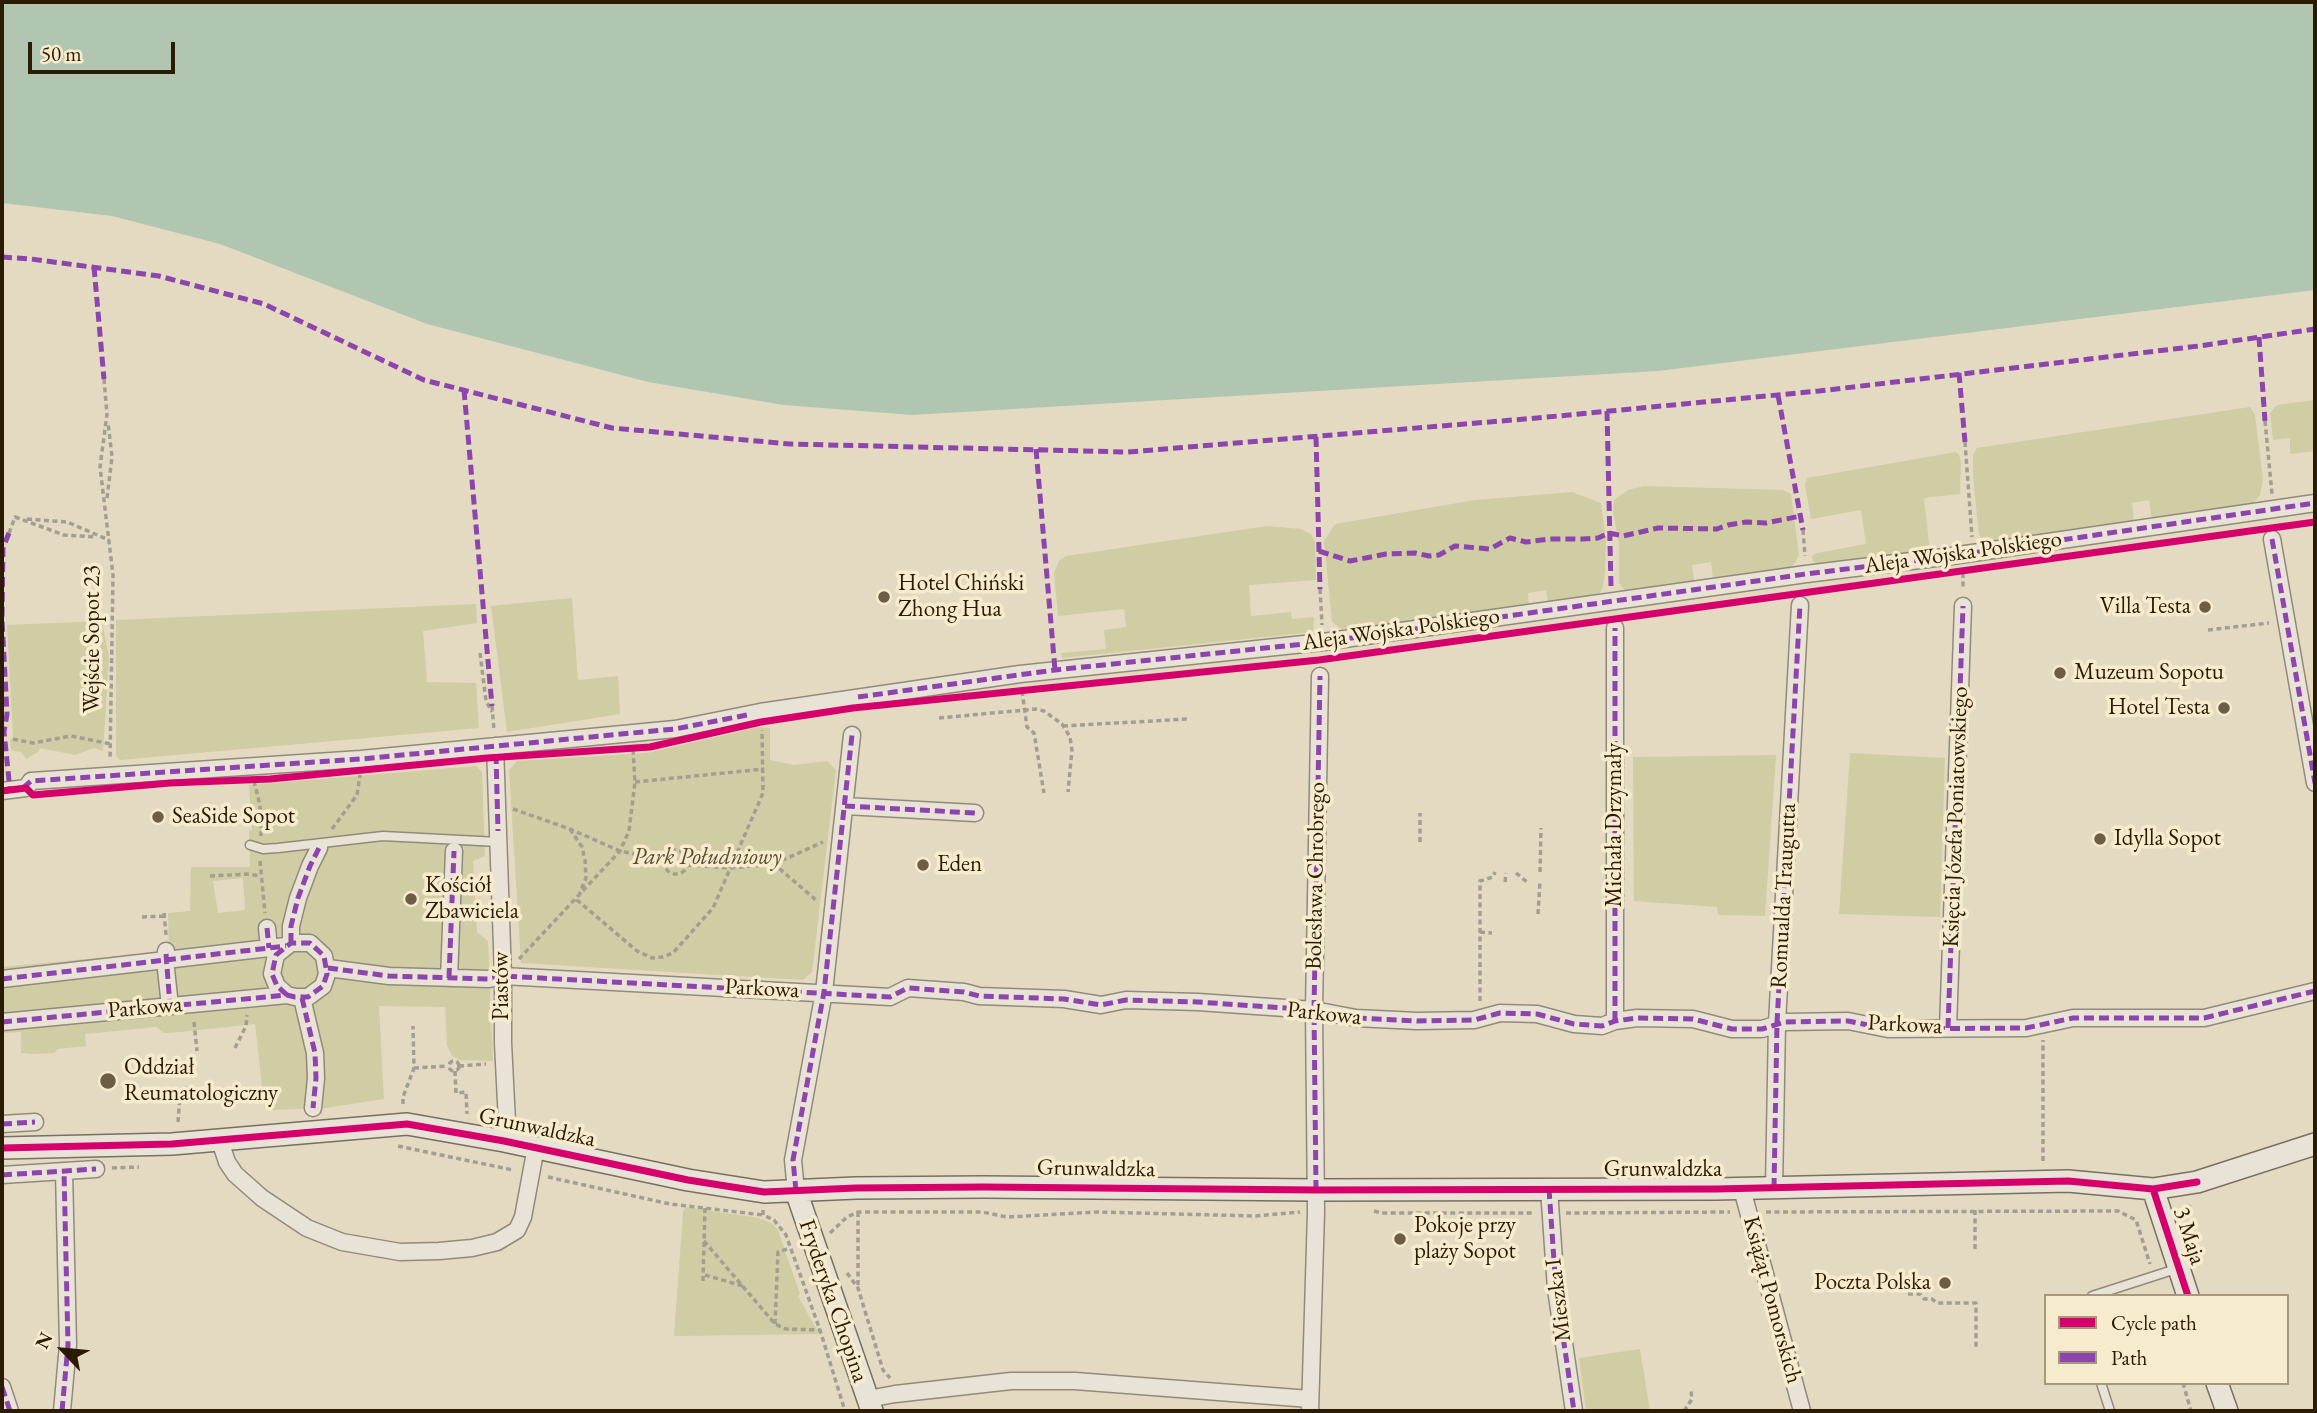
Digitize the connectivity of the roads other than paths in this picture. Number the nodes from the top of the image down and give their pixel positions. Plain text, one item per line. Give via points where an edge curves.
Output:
1 (2315, 503) edge
2 (2272, 539) dead end
3 (1800, 604) dead end
4 (1963, 606) road end
5 (1615, 628) dead end
6 (1320, 676) dead end
7 (852, 735) dead end
8 (491, 746) junction
9 (2315, 783) edge
10 (2, 791) edge
11 (845, 806) junction
12 (975, 813) dead end
13 (498, 836) junction
14 (250, 845) dead end
15 (321, 845) junction
16 (454, 851) dead end
17 (267, 929) dead end
18 (288, 944) junction
19 (268, 948) junction
20 (166, 955) junction
21 (328, 968) junction
22 (503, 976) junction
23 (449, 978) junction
24 (2, 979) edge
25 (2315, 991) edge
26 (824, 992) junction
27 (295, 996) junction
28 (170, 1006) junction
29 (1314, 1010) junction
30 (1615, 1021) junction
31 (2, 1022) edge
32 (1777, 1023) junction
33 (1948, 1028) junction
34 (313, 1108) dead end
35 (35, 1122) dead end
36 (2, 1124) edge
37 (220, 1141) junction
38 (504, 1141) junction
39 (2315, 1144) edge
40 (536, 1147) junction
41 (2, 1148) edge
42 (96, 1169) dead end
43 (64, 1171) junction
44 (2, 1175) edge
45 (1774, 1188) junction
46 (1549, 1189) junction
47 (1742, 1189) junction
48 (2153, 1189) junction
49 (1316, 1190) junction
50 (796, 1191) junction
51 (2179, 1268) junction
52 (2098, 1294) edge
53 (2188, 1294) edge
54 (2102, 1385) edge
55 (2218, 1385) edge
56 (2, 1387) edge
57 (870, 1405) edge
58 (1310, 1405) edge
59 (6, 1408) edge
60 (62, 1411) edge
61 (1574, 1411) edge
62 (1802, 1411) edge
63 (2110, 1411) edge
64 (2227, 1411) edge

1 - 8 street, Aleja Wojska Polskiego via 1322,642 1020,674 760,712 675,729 636,744
2 - 9 street
3 - 32 street, Romualda Traugutta
4 - 33 street, Księcia Józefa Poniatowskiego
5 - 30 street, Michała Drzymały
6 - 29 street, Bolesława Chrobrego
7 - 11 street
8 - 10 street, Aleja Wojska Polskiego via 31,782 26,788
8 - 13 street, Piastów
11 - 12 street
11 - 26 street
13 - 15 lane via 383,836
13 - 22 street, Piastów
14 - 15 lane
15 - 18 street via 298,898
16 - 23 street
17 - 19 street
18 - 19 street, Parkowa
18 - 21 street, Parkowa via 315,946
18 - 27 street via 276,955 272,968 277,986
19 - 20 street, Parkowa
20 - 24 street, Parkowa
20 - 28 street
21 - 23 street, Parkowa
21 - 27 street via 319,990
22 - 23 street, Parkowa
22 - 26 street, Parkowa
22 - 38 street, Piastów
25 - 33 street, Parkowa via 2204,1018 2073,1018 2026,1028
26 - 29 street, Parkowa via 890,997 908,988 1101,1005 1126,1000
26 - 50 street via 793,1160
27 - 28 street, Parkowa
27 - 34 street via 315,1053
28 - 31 street, Parkowa
29 - 30 street, Parkowa via 1417,1021 1474,1020 1500,1013 1602,1026
29 - 49 street, Bolesława Chrobrego
30 - 32 street, Parkowa via 1693,1019 1732,1029 1762,1029
32 - 33 street, Parkowa via 1848,1021 1888,1029
32 - 45 street, Romualda Traugutta
35 - 36 street
37 - 38 street, Grunwaldzka via 387,1124 434,1127
37 - 40 street via 235,1174 307,1228 342,1241 400,1252 497,1242 517,1230
37 - 41 street, Grunwaldzka
38 - 40 street, Grunwaldzka
39 - 48 street, Grunwaldzka via 2197,1182
40 - 50 street, Grunwaldzka via 746,1190
42 - 43 street
43 - 44 street
43 - 60 street via 68,1345
45 - 47 street, Grunwaldzka
45 - 48 street, Grunwaldzka via 2068,1181
46 - 47 street, Grunwaldzka
46 - 49 street, Grunwaldzka
46 - 61 street, Mieszka I via 1556,1289
47 - 62 street, Książąt Pomorskich
48 - 51 street, 3 Maja
49 - 50 street, Grunwaldzka via 972,1187
49 - 58 street, Bolesława Chrobrego
50 - 57 street, Fryderyka Chopina
51 - 52 lane
51 - 53 street, 3 Maja
54 - 63 lane
55 - 64 street
56 - 59 street
57 - 58 street via 895,1394 1011,1381 1075,1381

